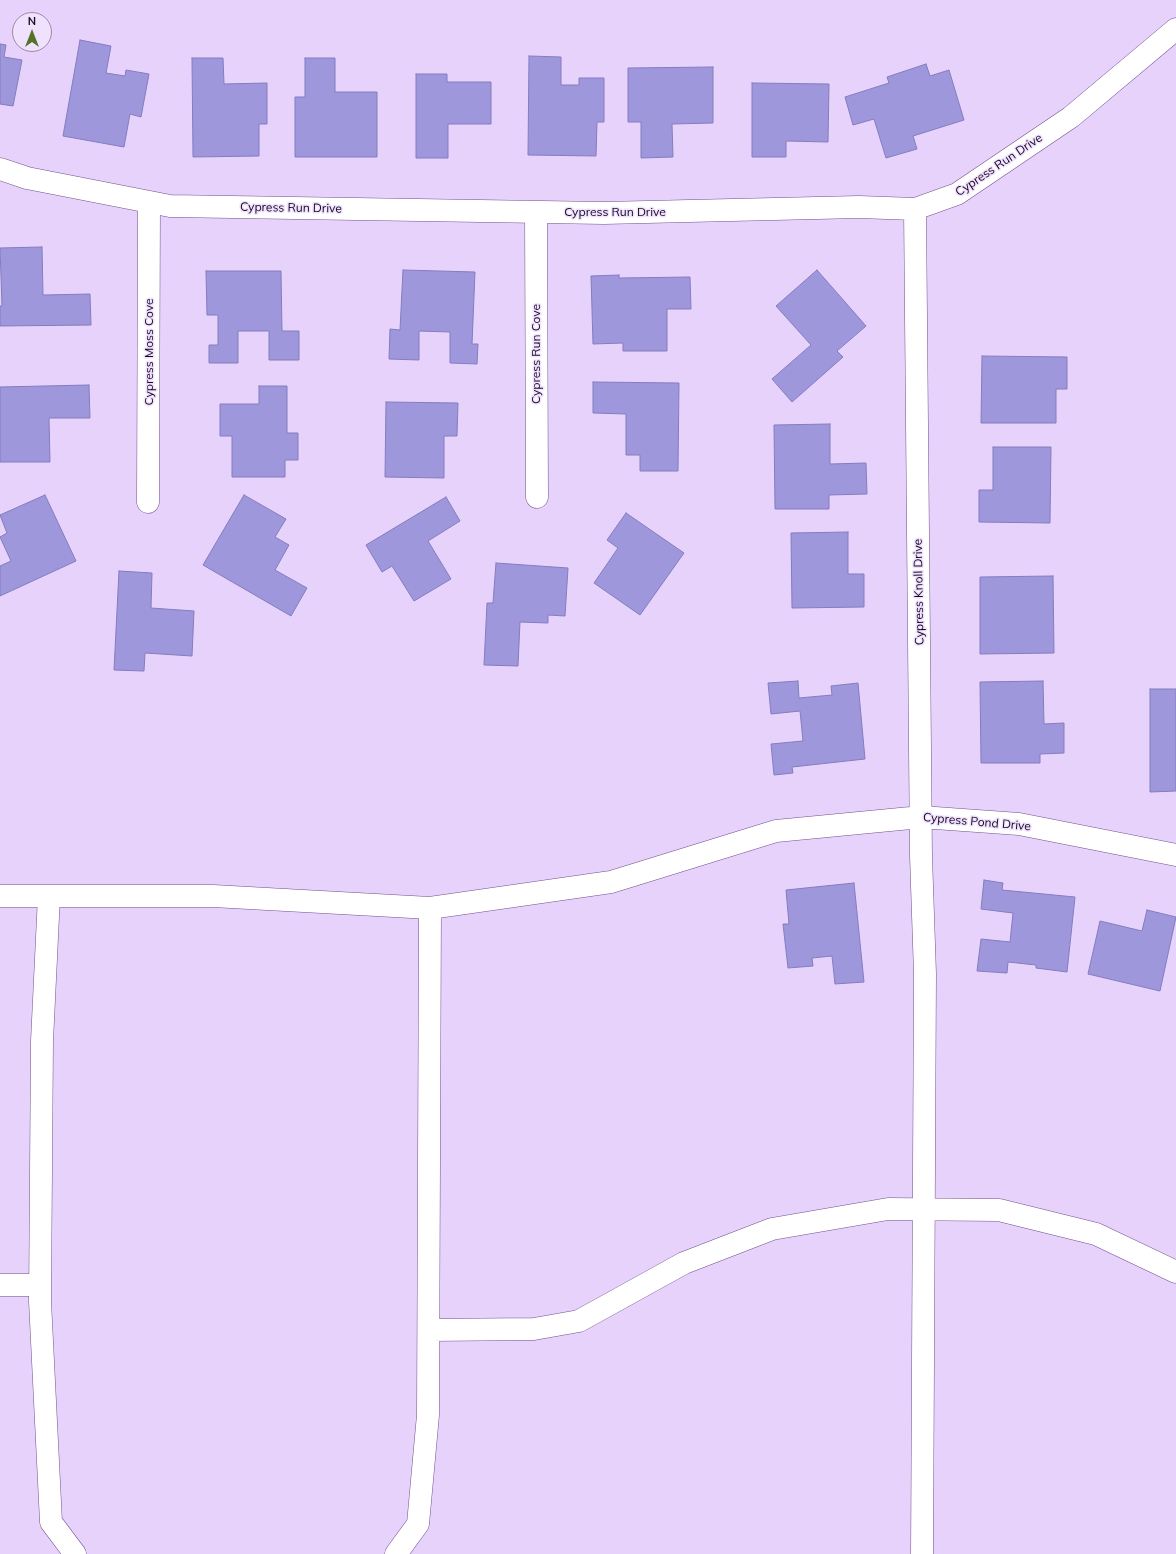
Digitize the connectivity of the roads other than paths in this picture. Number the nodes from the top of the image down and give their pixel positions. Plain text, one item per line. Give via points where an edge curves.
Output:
1 (1176, 29) edge
2 (0, 169) edge
3 (149, 202) junction
4 (916, 209) junction
5 (536, 212) junction
6 (537, 497) dead end
7 (148, 502) dead end
8 (921, 816) junction
9 (1176, 855) edge
10 (0, 896) edge
11 (50, 896) junction
12 (430, 908) junction
13 (923, 1210) junction
14 (1176, 1272) edge
15 (0, 1285) edge
16 (40, 1285) junction
17 (429, 1330) junction
18 (75, 1554) edge
19 (396, 1554) edge
20 (922, 1554) edge

1 - 4 street, Cypress Run Drive via 1071,116 957,194
2 - 3 street, Cypress Run Drive via 27,178
3 - 5 street, Cypress Run Drive via 170,206
3 - 7 street, Cypress Moss Cove
4 - 5 street, Cypress Run Drive via 859,207 604,213
4 - 8 street, Cypress Knoll Drive
5 - 6 street, Cypress Run Cove
8 - 9 street, Cypress Pond Drive via 1019,824
8 - 12 street, Cypress Pond Drive via 776,831 611,882
8 - 13 street, Cypress Knoll Drive via 925,974
10 - 11 street, Cypress Pond Drive
11 - 12 street, Cypress Pond Drive via 213,896
11 - 16 street via 42,1041
12 - 17 street
13 - 14 street via 999,1210 1096,1234
13 - 17 street via 888,1209 772,1229 684,1263 580,1321 534,1329
13 - 20 street, Cypress Knoll Drive
15 - 16 street
16 - 18 street via 51,1522
17 - 19 street via 428,1414 418,1524

